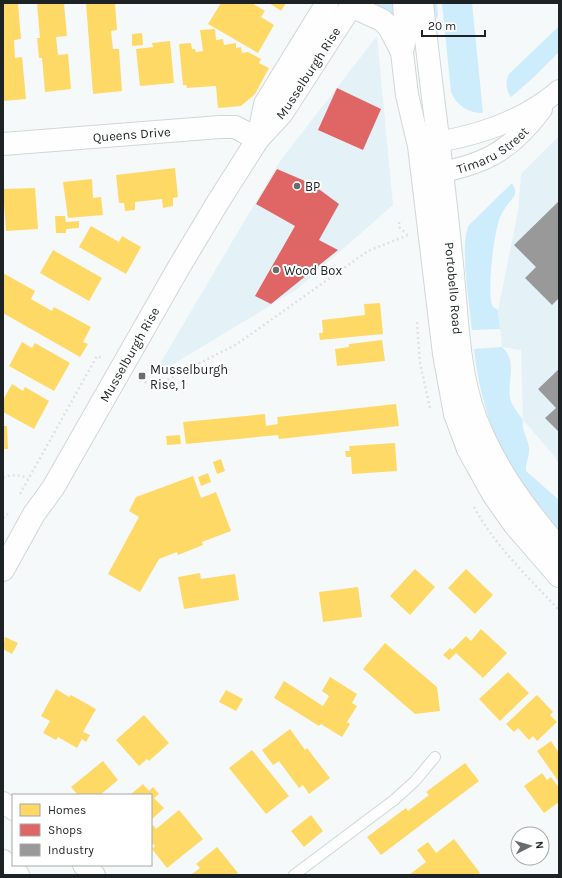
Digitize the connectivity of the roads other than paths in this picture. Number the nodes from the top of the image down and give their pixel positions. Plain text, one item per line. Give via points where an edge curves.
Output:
1 (327, 3) edge
2 (404, 3) edge
3 (422, 3) edge
4 (352, 4) edge
5 (402, 52) junction
6 (553, 95) edge
7 (258, 139) junction
8 (3, 144) edge
9 (429, 144) junction
10 (433, 174) junction
11 (559, 548) edge
12 (6, 560) edge
13 (559, 576) edge
14 (434, 757) dead end
15 (3, 802) edge
16 (12, 809) edge
17 (3, 861) edge
18 (84, 866) edge
19 (18, 875) edge
20 (95, 875) edge
21 (294, 875) edge

1 - 7 main road, Musselburgh Rise via 264,104
2 - 5 main road, Portobello Road via 406,32
3 - 9 main road, Portobello Road
4 - 5 main road, Portobello Road via 385,24
4 - 7 main road, Musselburgh Rise via 282,113
5 - 9 main road, Portobello Road via 407,95
6 - 9 street, Timaru Street via 513,120 488,131
6 - 10 street, Timaru Street via 530,124 496,154 485,160
7 - 8 main road, Queens Drive via 236,127 220,127
7 - 12 main road, Musselburgh Rise via 179,267 53,488
9 - 10 main road, Portobello Road
10 - 11 main road, Portobello Road via 469,397 476,419 495,461 515,495
10 - 13 main road, Portobello Road via 444,354 456,414 468,450 493,494 514,524
14 - 21 lane via 394,800
15 - 16 street
17 - 19 main road
18 - 20 street

